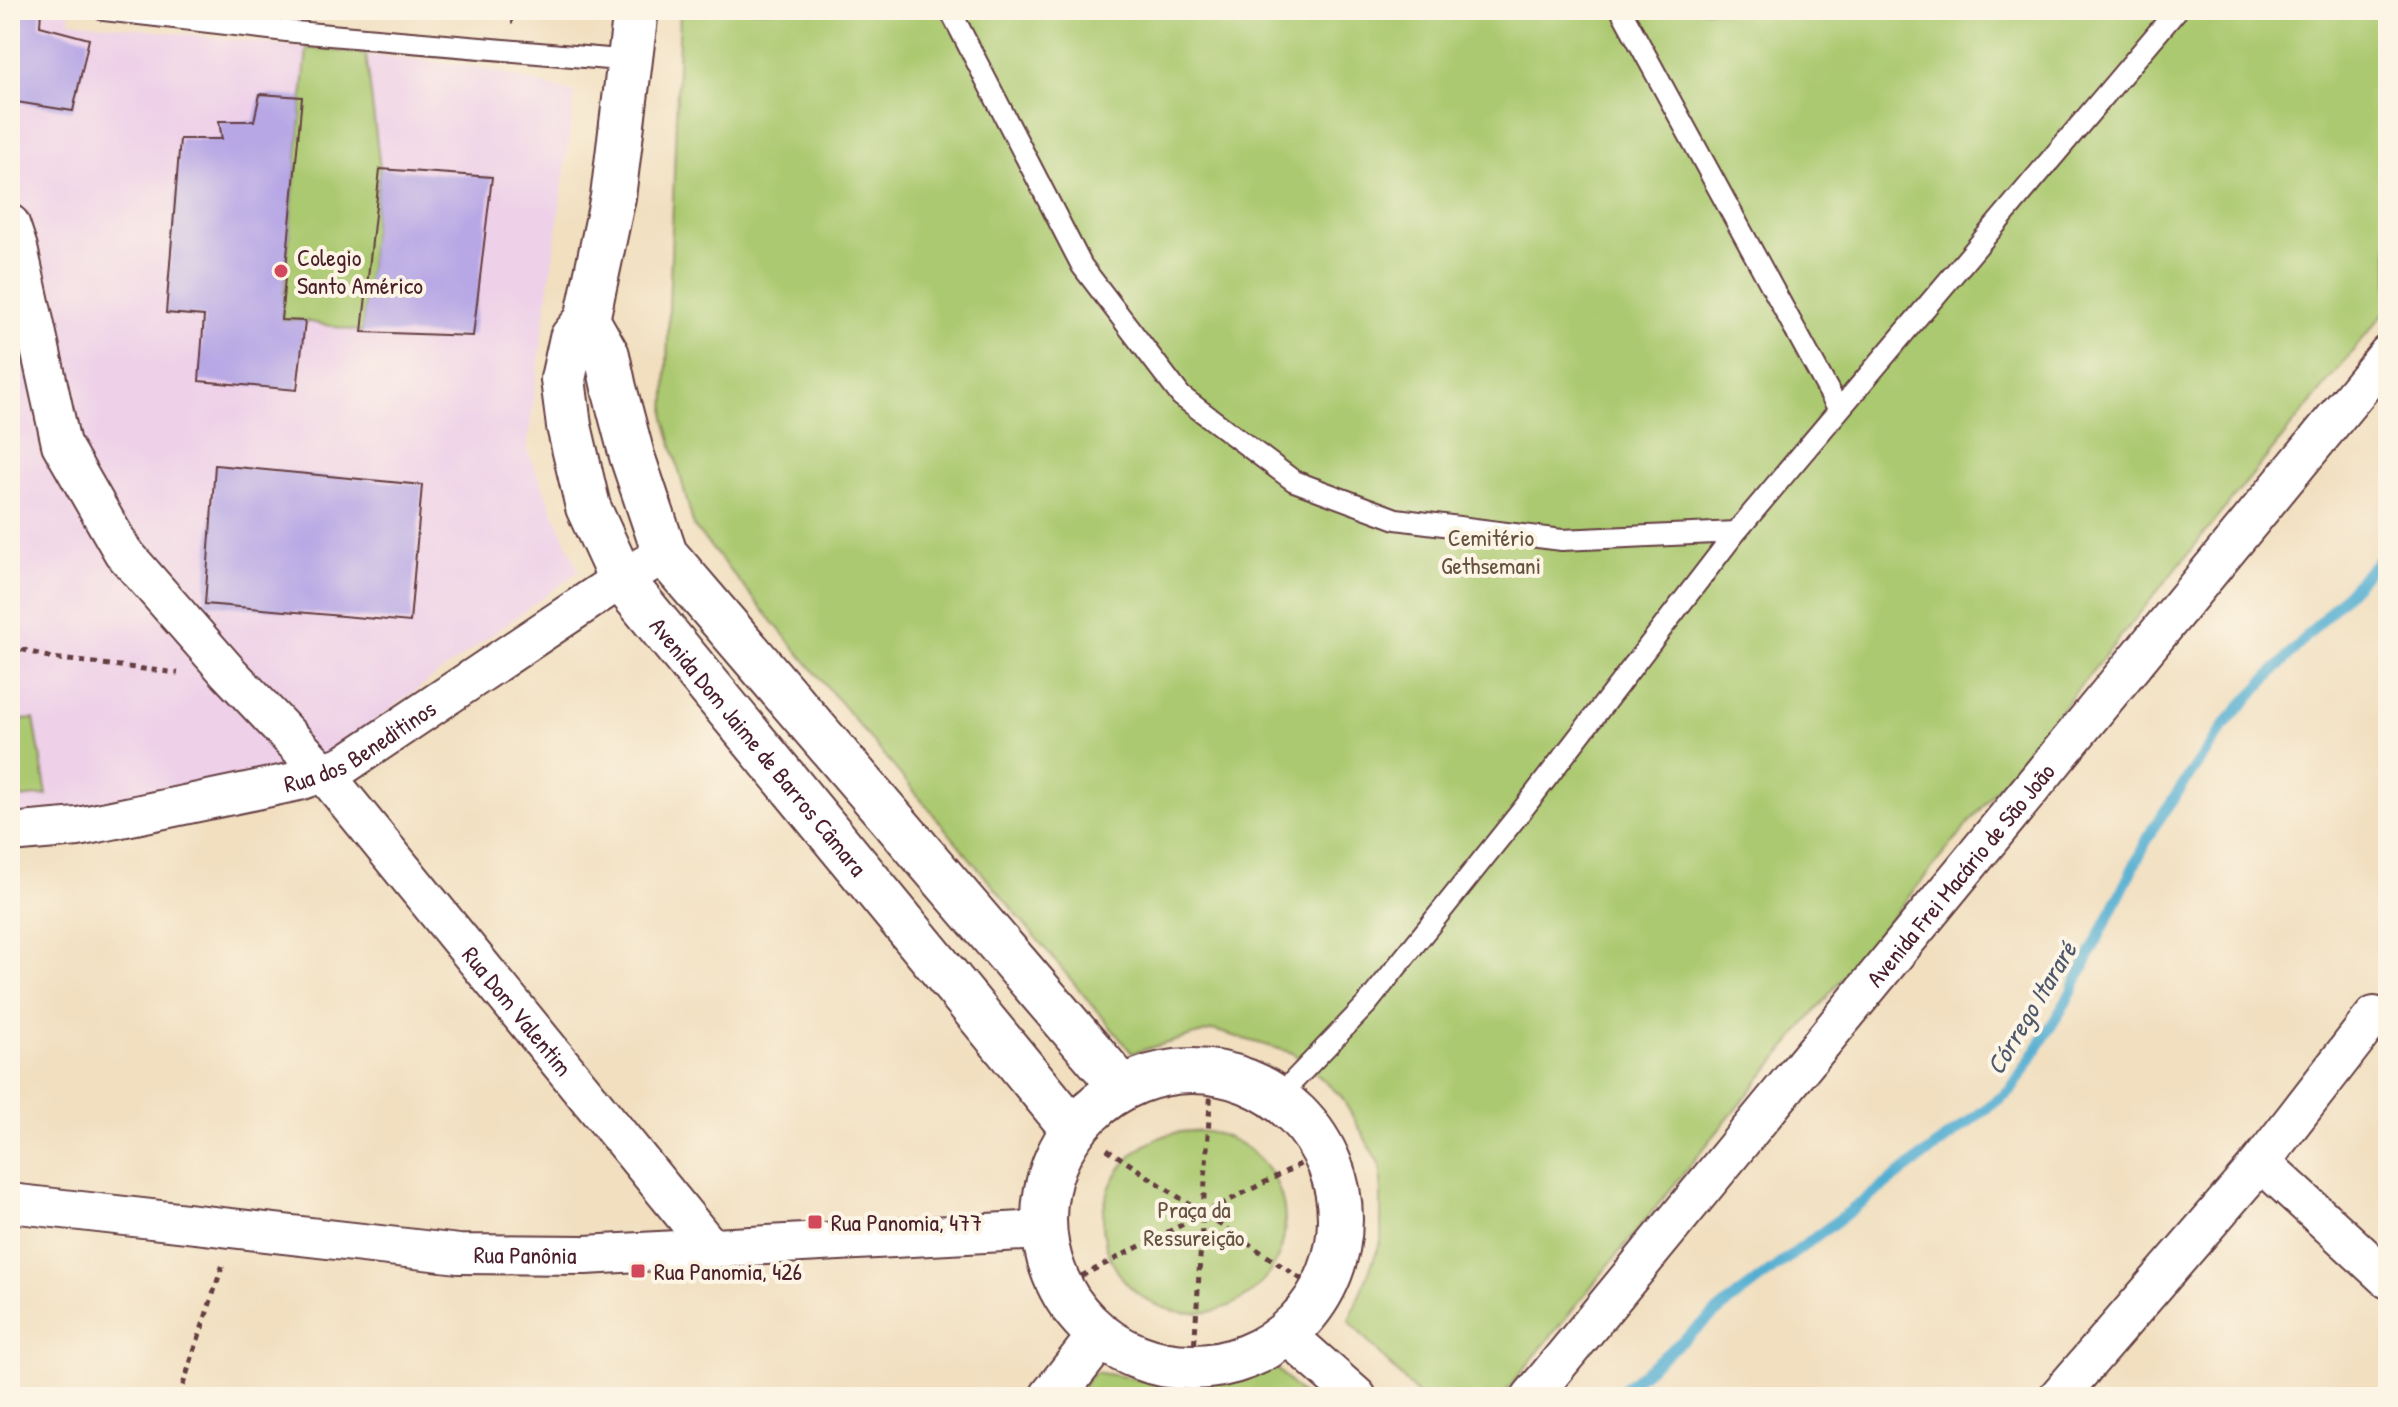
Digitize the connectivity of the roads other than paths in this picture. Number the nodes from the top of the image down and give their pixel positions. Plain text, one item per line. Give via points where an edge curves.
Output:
1 (104, 10) edge
2 (636, 10) edge
3 (950, 10) edge
4 (1621, 10) edge
5 (2177, 10) edge
6 (631, 61) junction
7 (10, 224) edge
8 (587, 320) junction
9 (2388, 354) edge
10 (1839, 410) junction
11 (1736, 532) junction
12 (665, 554) junction
13 (621, 579) junction
14 (323, 772) junction
15 (10, 833) edge
16 (2383, 1015) edge
17 (1121, 1086) junction
18 (1278, 1097) junction
19 (1072, 1128) junction
20 (2261, 1162) junction
21 (10, 1203) edge
22 (1042, 1230) junction
23 (711, 1248) junction
24 (2388, 1279) edge
25 (1287, 1335) junction
26 (1100, 1336) junction
27 (2065, 1394) edge
28 (1052, 1397) edge
29 (1357, 1397) edge
30 (1531, 1397) edge

1 - 6 lane
2 - 6 street, Avenida Dom Jaime de Barros Câmara
3 - 11 lane via 1082,266 1181,396 1294,481 1396,519 1562,540
4 - 10 lane
5 - 10 lane
6 - 8 street, Avenida Dom Jaime de Barros Câmara via 613,197
7 - 14 street, Rua Dom Valentim via 61,444 123,552
8 - 12 street, Avenida Dom Jaime de Barros Câmara via 607,355 632,456
8 - 13 street, Avenida Dom Jaime de Barros Câmara via 572,338 563,379 569,426 588,507
9 - 30 street, Avenida Frei Macário de São João
10 - 11 lane
11 - 18 lane via 1367,1004
12 - 13 street, Rua dos Beneditinos
12 - 17 street, Avenida Dom Jaime de Barros Câmara
13 - 14 street, Rua dos Beneditinos via 344,765
13 - 19 street, Avenida Dom Jaime de Barros Câmara
14 - 15 street, Rua dos Beneditinos via 78,827
14 - 23 street, Rua Dom Valentim
16 - 20 street
17 - 18 street via 1174,1070 1228,1073
17 - 19 street
18 - 25 street via 1317,1136 1338,1186 1340,1241 1322,1293
19 - 22 street via 1047,1176
20 - 24 street
20 - 27 street
21 - 23 street, Rua Panônia via 459,1254
22 - 23 street, Rua Panônia
22 - 26 street via 1060,1287 1071,1307
25 - 26 street via 1252,1356 1193,1367 1135,1356
25 - 29 street
26 - 28 street

